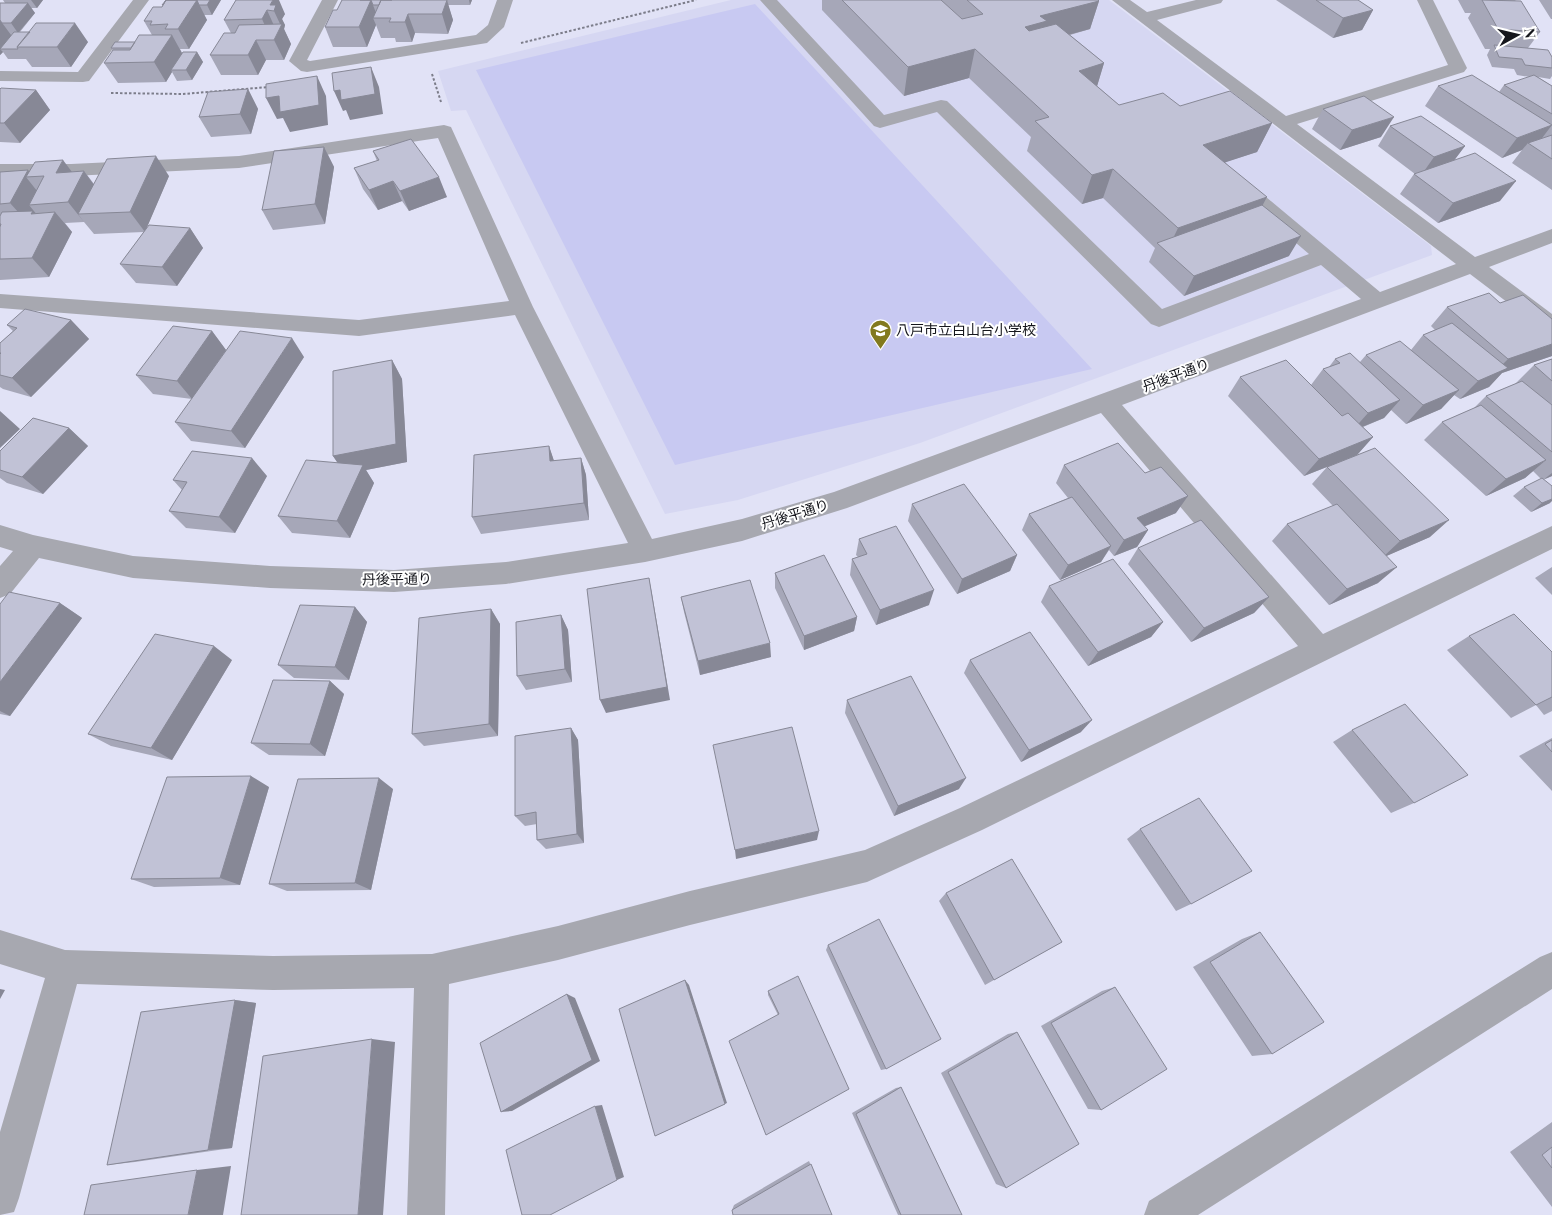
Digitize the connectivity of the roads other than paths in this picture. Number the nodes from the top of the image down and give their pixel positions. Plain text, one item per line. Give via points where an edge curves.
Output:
1 (141, 0) edge
2 (330, 0) edge
3 (504, 0) edge
4 (768, 0) edge
5 (1120, 0) edge
6 (1215, 0) edge
7 (1425, 0) edge
8 (1144, 18) junction
9 (0, 76) edge
10 (1283, 123) junction
11 (0, 170) edge
12 (1233, 179) edge
13 (1552, 236) edge
14 (1325, 256) junction
15 (1474, 265) junction
16 (0, 301) edge
17 (1377, 301) junction
18 (522, 307) junction
19 (1552, 325) edge
20 (1106, 401) junction
21 (0, 536) edge
22 (1552, 537) edge
23 (33, 546) junction
24 (645, 551) junction
25 (0, 586) edge
26 (1319, 650) junction
27 (0, 947) edge
28 (65, 967) junction
29 (1552, 969) edge
30 (432, 971) junction
31 (0, 1198) edge
32 (426, 1215) edge
33 (1163, 1215) edge

1 - 9 street via 83,77
2 - 3 street via 298,61 308,67 481,38 496,27
4 - 14 street via 880,122 941,105 1159,319
5 - 8 street
6 - 8 street
7 - 10 street via 1458,68
8 - 10 street
10 - 15 street
11 - 18 street via 239,162 444,131
12 - 14 street
13 - 15 street, 丹後平通り
14 - 17 street
15 - 17 street, 丹後平通り
15 - 19 street
16 - 18 street via 359,328
17 - 20 street, 丹後平通り
18 - 24 street
20 - 24 street, 丹後平通り via 838,501 742,530
20 - 26 street
21 - 23 street, 丹後平通り
22 - 26 street
23 - 24 street, 丹後平通り via 133,567 270,577 394,581 506,573
23 - 25 street
26 - 30 street via 971,820 866,866
27 - 28 street
28 - 30 street via 273,973
28 - 31 street
29 - 33 street
30 - 32 street

